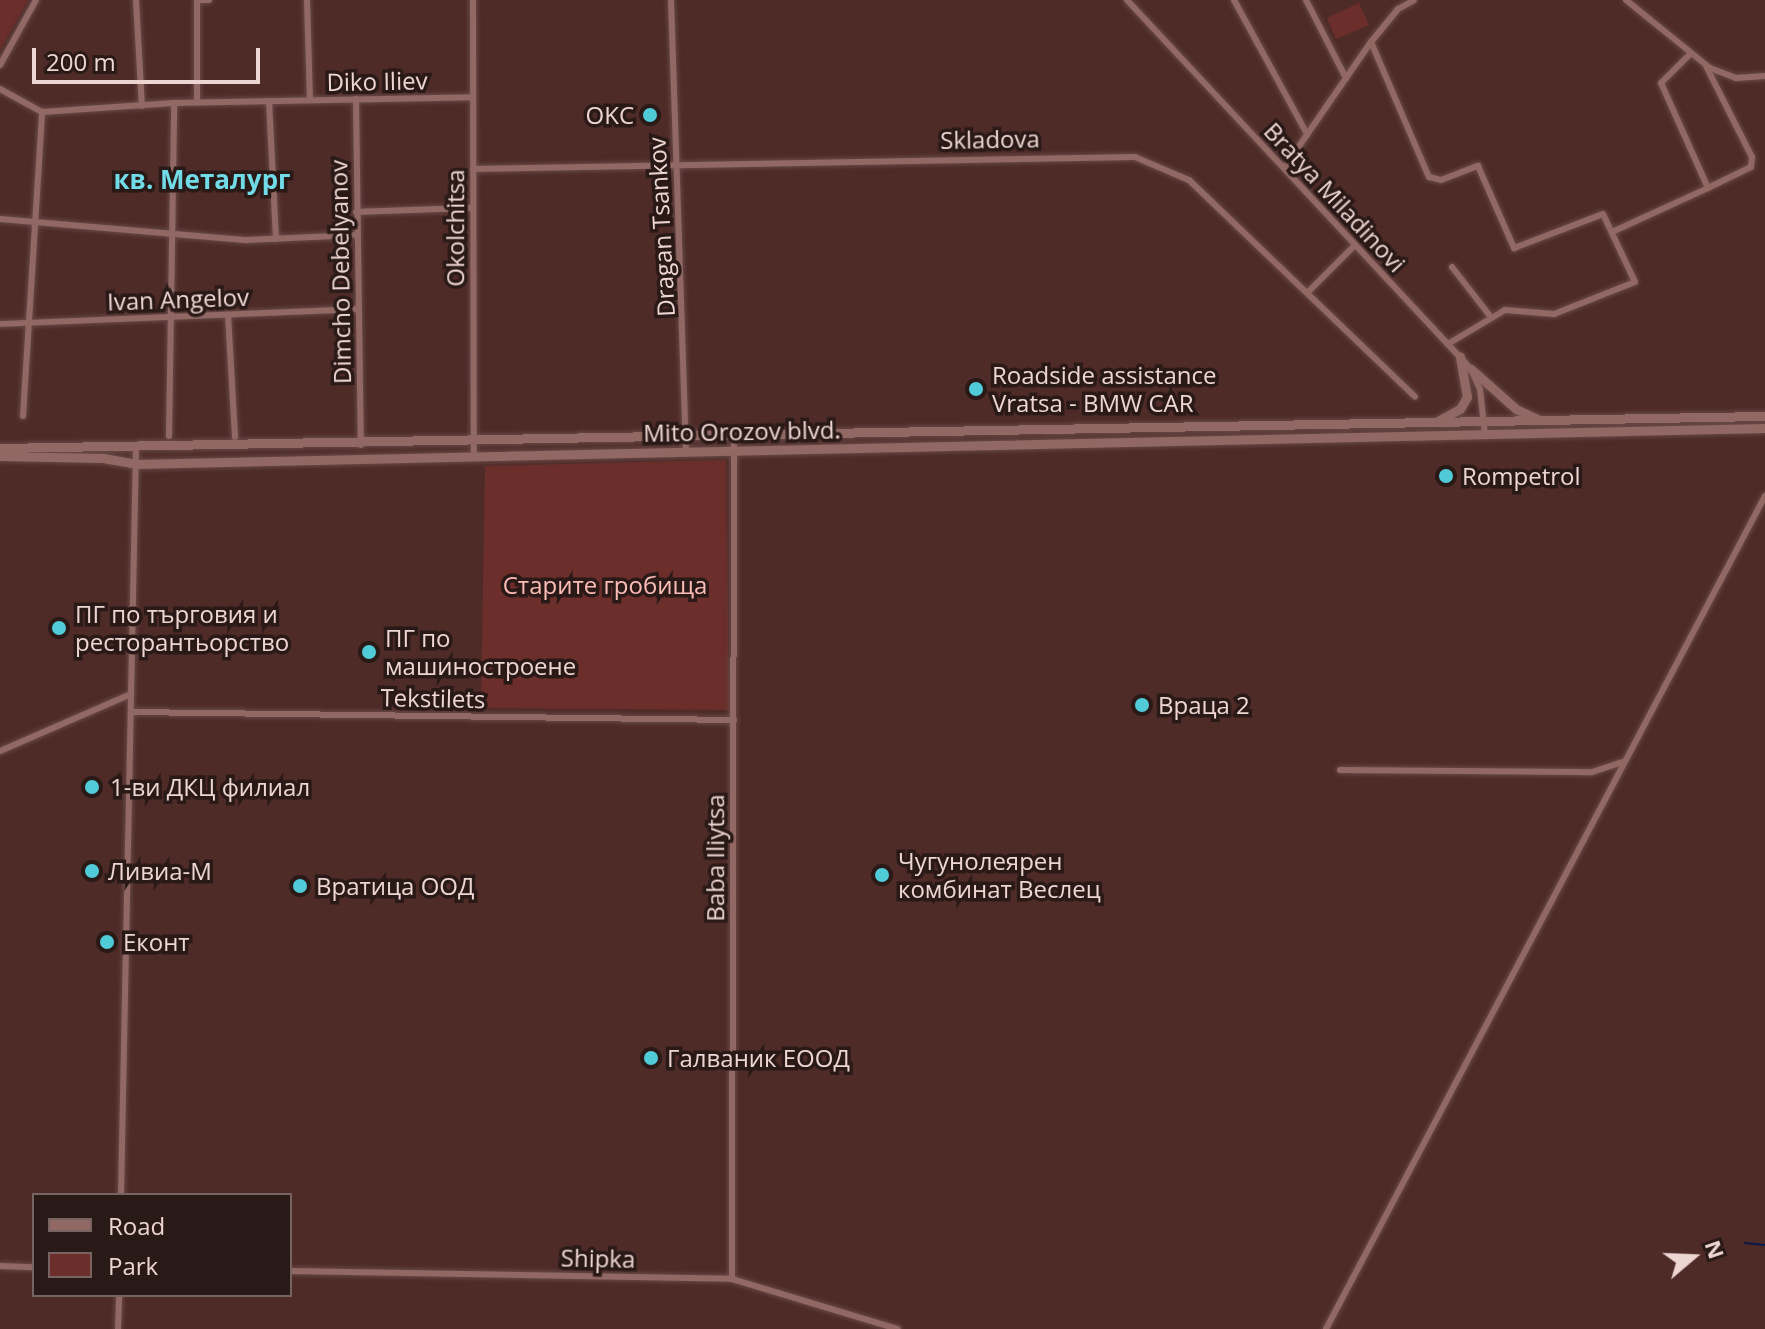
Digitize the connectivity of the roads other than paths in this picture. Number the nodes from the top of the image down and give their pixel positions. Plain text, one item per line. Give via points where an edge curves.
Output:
1 (36, 0) edge
2 (136, 0) edge
3 (197, 0) edge
4 (209, 0) edge
5 (307, 0) edge
6 (473, 0) edge
7 (671, 0) edge
8 (1127, 0) edge
9 (1234, 0) edge
10 (1306, 0) edge
11 (1414, 0) edge
12 (1626, 0) edge
13 (1371, 42) junction
14 (1690, 54) junction
15 (0, 65) edge
16 (1706, 66) junction
17 (1765, 76) edge
18 (1346, 78) junction
19 (0, 89) edge
20 (473, 97) junction
21 (356, 99) junction
22 (310, 100) junction
23 (269, 101) junction
24 (197, 102) junction
25 (174, 103) junction
26 (142, 106) junction
27 (42, 112) junction
28 (1307, 134) junction
29 (676, 164) junction
30 (1284, 168) junction
31 (473, 169) junction
32 (1708, 188) junction
33 (473, 208) junction
34 (356, 212) junction
35 (0, 219) edge
36 (33, 221) junction
37 (1612, 232) junction
38 (172, 234) junction
39 (356, 235) junction
40 (276, 239) junction
41 (1355, 245) junction
42 (1452, 267) dead end
43 (1308, 292) junction
44 (358, 309) junction
45 (228, 315) junction
46 (1490, 316) junction
47 (171, 317) junction
48 (26, 323) junction
49 (0, 324) edge
50 (1448, 344) junction
51 (1460, 357) junction
52 (1471, 369) junction
53 (1415, 397) dead end
54 (23, 416) dead end
55 (1765, 416) edge
56 (1543, 421) junction
57 (1484, 423) junction
58 (1433, 424) junction
59 (1765, 428) edge
60 (1485, 435) junction
61 (169, 436) dead end
62 (235, 437) dead end
63 (734, 437) junction
64 (686, 438) junction
65 (474, 443) junction
66 (361, 445) junction
67 (0, 448) edge
68 (136, 449) junction
69 (735, 451) junction
70 (686, 452) junction
71 (0, 456) edge
72 (474, 457) junction
73 (136, 464) junction
74 (1765, 496) edge
75 (131, 694) junction
76 (131, 712) junction
77 (734, 720) junction
78 (0, 751) edge
79 (1622, 762) junction
80 (1340, 770) dead end
81 (121, 1193) edge
82 (0, 1266) edge
83 (32, 1267) edge
84 (292, 1271) edge
85 (732, 1279) junction
86 (119, 1297) edge
87 (118, 1329) edge
88 (898, 1329) edge
89 (1326, 1329) edge

1 - 15 street
2 - 26 street
3 - 4 street
3 - 24 street
5 - 22 street
6 - 20 street, Okolchitsa
7 - 29 street, Dragan Tsankov
8 - 30 street, Bratya Miladinovi
9 - 28 street
10 - 18 street
11 - 13 street via 1398,9
12 - 14 street
13 - 18 street
13 - 37 street via 1429,177 1441,180 1478,166 1514,248 1603,214
14 - 16 street
14 - 32 street via 1661,83
16 - 17 street via 1736,78
16 - 32 street via 1752,157 1751,167
18 - 28 street
19 - 27 street
20 - 21 street, Diko Iliev
20 - 31 street, Okolchitsa
21 - 22 street, Diko Iliev
21 - 34 street, Dimcho Debelyanov
22 - 23 street, Diko Iliev
23 - 24 street, Diko Iliev
23 - 40 street
24 - 25 street, Diko Iliev
25 - 26 street, Diko Iliev
25 - 38 street
26 - 27 street, Diko Iliev
27 - 36 street
28 - 30 street
29 - 31 street, Skladova
29 - 43 street, Skladova via 1135,157 1189,180
29 - 64 street, Dragan Tsankov
30 - 41 street, Bratya Miladinovi
31 - 33 street, Okolchitsa
32 - 37 street
33 - 34 street
33 - 65 street, Okolchitsa
34 - 39 street, Dimcho Debelyanov
35 - 36 street
36 - 38 street
36 - 48 street
37 - 46 street via 1635,282 1554,314 1505,310
38 - 40 street
38 - 47 street
39 - 40 street
39 - 44 street, Dimcho Debelyanov
41 - 43 street
41 - 50 street, Bratya Miladinovi
42 - 46 street
43 - 53 street, Skladova
44 - 45 street, Ivan Angelov
44 - 66 street, Dimcho Debelyanov
45 - 47 street, Ivan Angelov
45 - 62 street
46 - 50 street
47 - 48 street, Ivan Angelov
47 - 61 street
48 - 49 street, Ivan Angelov
48 - 54 street
50 - 51 street, Bratya Miladinovi
51 - 52 street, Bratya Miladinovi
51 - 58 main road via 1467,397 1460,409
52 - 56 main road via 1516,409
52 - 57 street, Bratya Miladinovi
55 - 56 main road, Mito Orozov blvd.
56 - 57 main road, Mito Orozov blvd.
57 - 58 main road, Mito Orozov blvd.
57 - 60 street, Bratya Miladinovi
58 - 63 main road, Mito Orozov blvd.
59 - 60 main road, Mito Orozov blvd.
60 - 69 main road, Mito Orozov blvd.
63 - 64 main road, Mito Orozov blvd.
63 - 69 street, Baba Iliytsa
64 - 65 main road, Mito Orozov blvd.
64 - 70 street, Dragan Tsankov
65 - 66 main road, Mito Orozov blvd.
65 - 72 street, Okolchitsa
66 - 68 main road, Mito Orozov blvd.
67 - 68 main road, Mito Orozov blvd.
68 - 73 street
69 - 70 main road, Mito Orozov blvd.
69 - 77 street, Baba Iliytsa
70 - 72 main road, Mito Orozov blvd.
71 - 73 main road, Mito Orozov blvd. via 103,458
72 - 73 main road, Mito Orozov blvd.
73 - 75 street
74 - 79 street via 1677,670
75 - 76 street
75 - 78 street
76 - 77 street, Tekstilets
76 - 81 street
77 - 85 street, Baba Iliytsa
79 - 80 street via 1592,772
79 - 89 street
82 - 83 street
84 - 85 street, Shipka
85 - 88 street, Shipka
86 - 87 street

